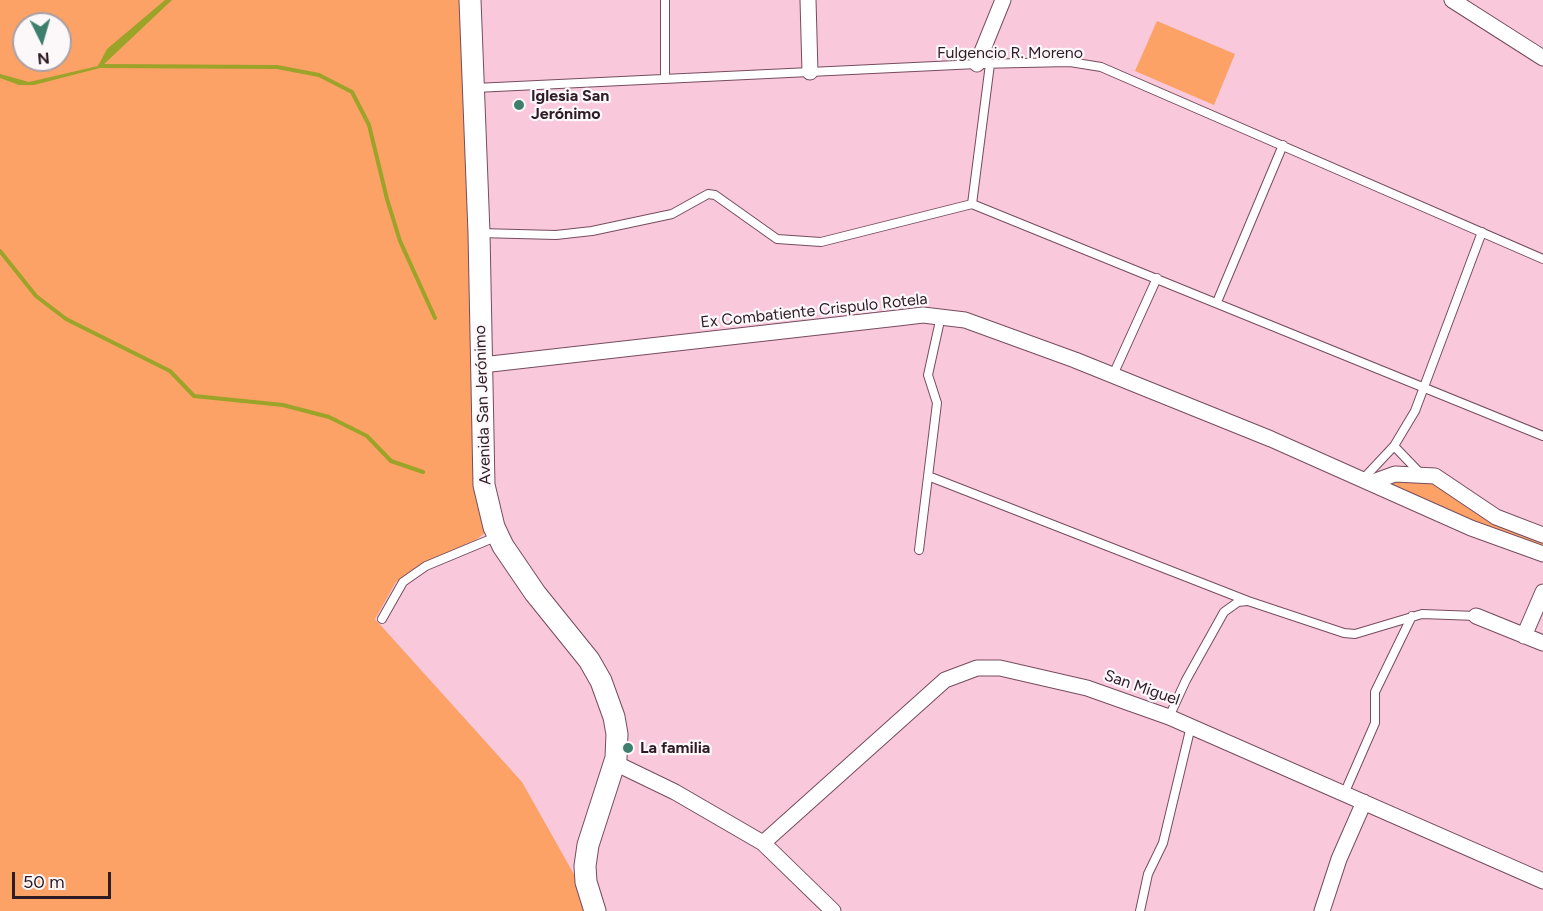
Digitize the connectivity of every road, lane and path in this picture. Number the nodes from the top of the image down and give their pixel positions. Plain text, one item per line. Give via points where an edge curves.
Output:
1 (470, 0) edge
2 (664, 0) edge
3 (808, 0) edge
4 (1003, 0) edge
5 (1452, 0) edge
6 (1543, 58) edge
7 (983, 64) junction
8 (810, 72) junction
9 (665, 79) junction
10 (473, 88) junction
11 (1283, 145) junction
12 (972, 204) junction
13 (1482, 232) junction
14 (479, 233) junction
15 (1543, 259) edge
16 (1157, 278) junction
17 (1217, 302) junction
18 (941, 316) junction
19 (482, 365) junction
20 (1113, 375) junction
21 (1426, 386) junction
22 (1543, 436) edge
23 (1394, 446) junction
24 (1422, 474) junction
25 (928, 476) junction
26 (1368, 480) junction
27 (1543, 535) edge
28 (498, 536) junction
29 (919, 550) dead end
30 (1543, 554) edge
31 (1543, 592) edge
32 (1248, 601) junction
33 (1412, 616) junction
34 (1476, 616) joint
35 (382, 619) dead end
36 (1524, 636) junction
37 (1543, 644) edge
38 (1169, 717) junction
39 (1191, 726) junction
40 (615, 763) junction
41 (1344, 794) junction
42 (1364, 802) junction
43 (762, 843) junction
44 (1543, 881) edge
45 (595, 911) edge
46 (834, 911) edge
47 (1140, 911) edge
48 (1322, 911) edge

1 - 10 street, Avenida San Jerónimo
2 - 9 lane
3 - 8 street
4 - 7 street
5 - 6 street
7 - 8 lane, Fulgencio R. Moreno
7 - 11 lane, Fulgencio R. Moreno via 1070,63 1101,67
7 - 12 lane
8 - 9 lane, Fulgencio R. Moreno
9 - 10 lane, Fulgencio R. Moreno
10 - 14 street, Avenida San Jerónimo
11 - 13 lane, Fulgencio R. Moreno
11 - 17 lane
12 - 14 lane via 821,242 777,239 708,194 672,214 592,231 556,235
12 - 16 lane
13 - 15 lane, Fulgencio R. Moreno
13 - 21 lane
14 - 19 street, Avenida San Jerónimo
16 - 17 lane
16 - 20 lane
17 - 21 lane
18 - 19 street, Ex Combatiente Crispulo Rotela
18 - 20 street, Ex Combatiente Crispulo Rotela via 993,328
18 - 25 lane via 928,375 937,404
19 - 28 street, Avenida San Jerónimo via 484,484
20 - 26 street, Ex Combatiente Crispulo Rotela
21 - 22 lane
21 - 23 lane
23 - 24 lane
23 - 26 lane
24 - 26 street
24 - 27 street via 1444,481 1496,517
25 - 29 lane
25 - 32 lane
26 - 30 street, Ex Combatiente Crispulo Rotela via 1379,489 1471,528
28 - 35 lane via 426,566 403,582
28 - 40 street, Avenida San Jerónimo via 515,566 590,660 602,681 617,734
31 - 36 street
32 - 33 lane via 1344,633 1365,632
32 - 38 lane via 1238,602 1224,612
33 - 34 lane
33 - 41 lane via 1376,692 1375,723
34 - 36 street
36 - 37 street
38 - 39 street, San Miguel
38 - 43 street, San Miguel via 1087,688 1019,670 976,668 960,672 945,680
39 - 41 street, San Miguel
39 - 47 lane via 1163,843 1148,874
40 - 43 street via 675,792
40 - 45 street, Avenida San Jerónimo via 585,866
41 - 42 street, San Miguel
42 - 44 street, San Miguel
42 - 48 street
43 - 46 street

